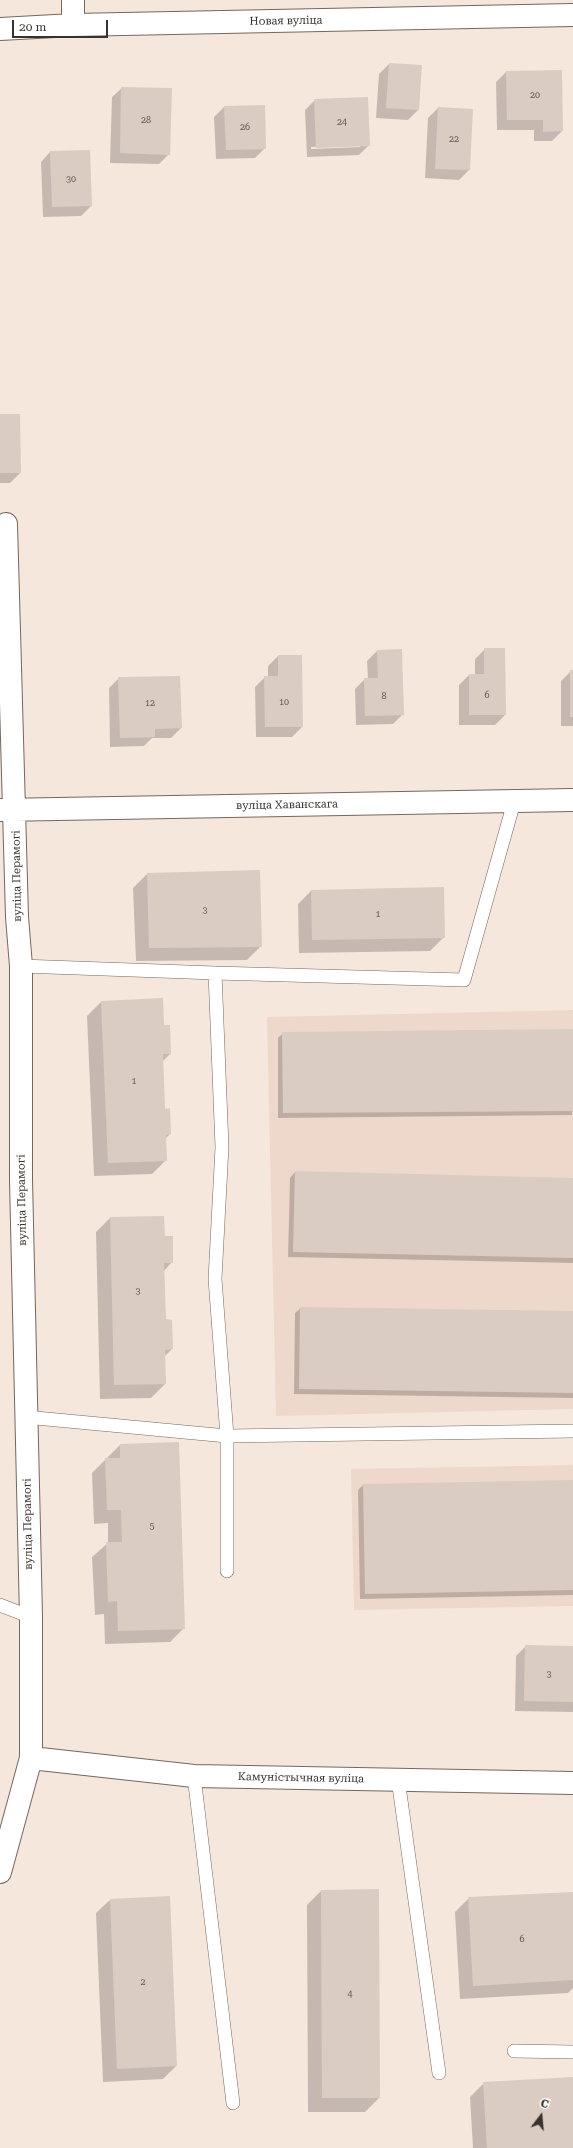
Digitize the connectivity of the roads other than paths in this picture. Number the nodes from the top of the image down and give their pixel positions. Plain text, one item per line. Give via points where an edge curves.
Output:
1 (73, 0) edge
2 (573, 15) edge
3 (73, 25) junction
4 (0, 29) edge
5 (6, 524) dead end
6 (573, 800) edge
7 (514, 802) junction
8 (8, 810) edge
9 (21, 966) junction
10 (215, 973) junction
11 (26, 1417) junction
12 (573, 1431) edge
13 (227, 1436) junction
14 (228, 1570) dead end
15 (0, 1605) edge
16 (31, 1617) junction
17 (31, 1758) junction
18 (194, 1776) junction
19 (398, 1779) junction
20 (573, 1783) edge
21 (0, 1872) edge
22 (514, 2051) dead end
23 (573, 2052) edge
24 (439, 2073) dead end
25 (233, 2103) dead end

1 - 3 street
2 - 3 street, Новая вуліца
3 - 4 street, Новая вуліца
5 - 8 street, вуліца Перамогі
6 - 7 street, вуліца Хаванскага
7 - 8 street, вуліца Хаванскага
7 - 10 lane via 464,980
8 - 9 street, вуліца Перамогі
9 - 10 lane
9 - 11 street, вуліца Перамогі
10 - 13 lane via 222,1147 215,1279
11 - 13 lane
11 - 16 street, вуліца Перамогі
12 - 13 lane
13 - 14 lane
15 - 16 lane
16 - 17 street, вуліца Перамогі
17 - 18 street, Камуністычная вуліца
17 - 21 street, вуліца Перамогі
18 - 19 street, Камуністычная вуліца
18 - 25 lane
19 - 20 street, Камуністычная вуліца
19 - 24 lane
22 - 23 lane

